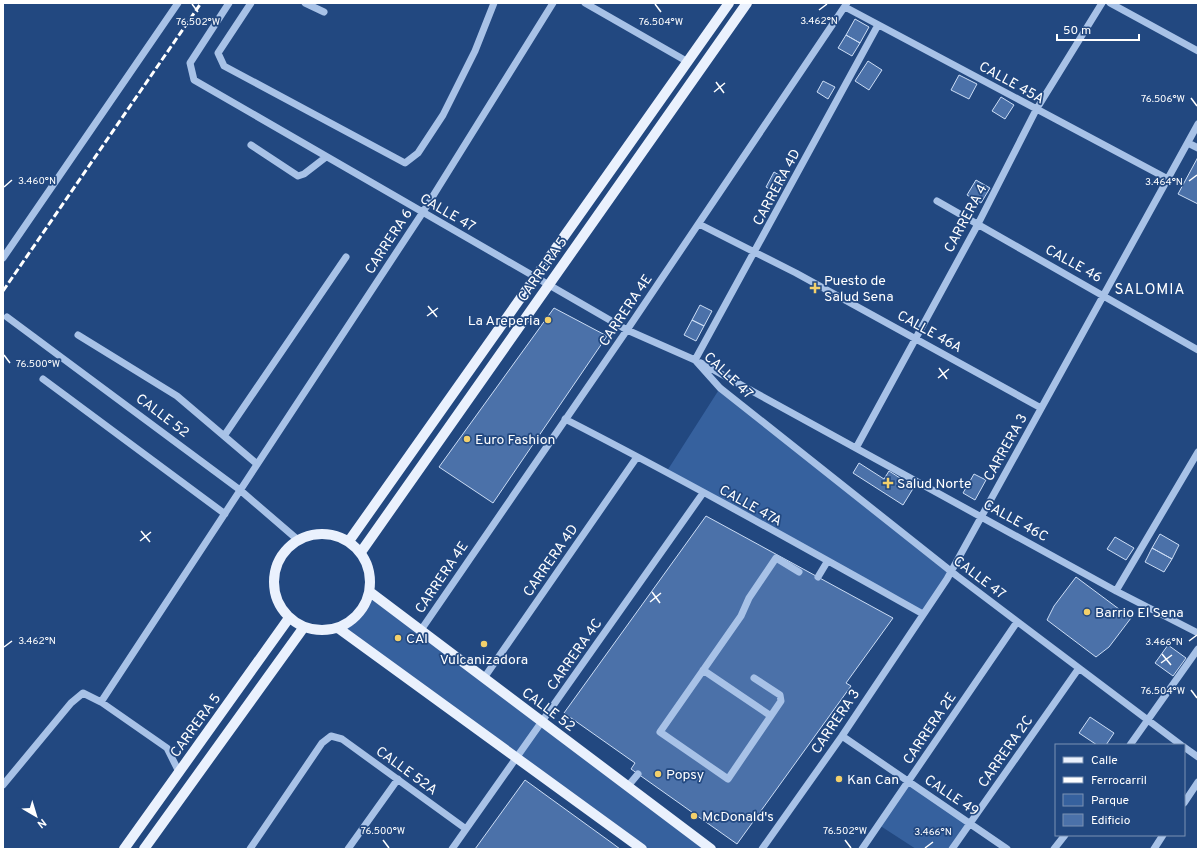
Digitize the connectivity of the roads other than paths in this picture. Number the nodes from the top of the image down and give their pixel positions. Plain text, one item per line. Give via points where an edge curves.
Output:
1 (178, 3) edge
2 (229, 3) edge
3 (251, 3) edge
4 (305, 3) edge
5 (494, 3) edge
6 (553, 3) edge
7 (585, 3) edge
8 (729, 3) edge
9 (747, 3) edge
10 (1102, 3) edge
11 (1110, 3) edge
12 (846, 5) edge
13 (1124, 6) edge
14 (324, 12) dead end
15 (878, 25) junction
16 (1198, 51) edge
17 (688, 62) junction
18 (1036, 110) junction
19 (1198, 124) edge
20 (1188, 143) junction
21 (250, 145) dead end
22 (1198, 148) edge
23 (326, 157) junction
24 (1168, 179) junction
25 (937, 201) dead end
26 (423, 212) junction
27 (699, 224) junction
28 (978, 224) junction
29 (756, 252) junction
30 (346, 257) dead end
31 (3, 258) edge
32 (535, 277) junction
33 (548, 285) junction
34 (1104, 295) junction
35 (7, 317) dead end
36 (627, 330) junction
37 (78, 335) dead end
38 (916, 338) junction
39 (1198, 350) edge
40 (695, 360) junction
41 (43, 379) dead end
42 (1041, 408) junction
43 (565, 419) junction
44 (224, 436) junction
45 (856, 448) junction
46 (1198, 452) edge
47 (638, 457) junction
48 (257, 464) junction
49 (240, 490) junction
50 (703, 494) junction
51 (225, 514) junction
52 (982, 516) junction
53 (298, 540) junction
54 (349, 541) junction
55 (360, 552) junction
56 (827, 562) junction
57 (799, 572) dead end
58 (951, 572) junction
59 (818, 577) dead end
60 (1116, 591) junction
61 (370, 592) junction
62 (923, 614) junction
63 (289, 618) junction
64 (1017, 622) junction
65 (304, 627) junction
66 (338, 628) junction
67 (421, 630) junction
68 (1198, 633) edge
69 (1198, 649) edge
70 (1079, 668) junction
71 (703, 670) junction
72 (484, 678) junction
73 (754, 678) dead end
74 (101, 702) junction
75 (771, 716) junction
76 (1149, 720) junction
77 (542, 721) junction
78 (842, 736) junction
79 (1131, 744) edge
80 (1180, 744) edge
81 (1185, 748) edge
82 (516, 758) junction
83 (1198, 758) edge
84 (179, 772) junction
85 (638, 774) dead end
86 (398, 779) junction
87 (192, 781) junction
88 (909, 781) junction
89 (1198, 782) edge
90 (3, 785) edge
91 (628, 786) junction
92 (1185, 802) edge
93 (969, 823) junction
94 (466, 829) junction
95 (1064, 836) edge
96 (1162, 836) edge
97 (124, 849) edge
98 (144, 849) edge
99 (250, 849) edge
100 (348, 849) edge
101 (452, 849) edge
102 (642, 849) edge
103 (712, 849) edge
104 (762, 849) edge
105 (862, 849) edge
106 (952, 849) edge
107 (1007, 849) edge
108 (1054, 849) edge
109 (1154, 849) edge

1 - 31 street
2 - 23 street, CALLE 47 via 190,63 194,80
3 - 5 street via 218,53 224,66 405,163 418,153 443,115 476,51
4 - 14 street
6 - 26 street, CARRERA 6
7 - 17 street
8 - 17 main road, CARRERA 5
9 - 33 main road, CARRERA 5
10 - 18 street, CARRERA 4
11 - 13 street
12 - 15 street, CALLE 45A
12 - 27 street, CARRERA 4E
13 - 16 street
15 - 18 street, CALLE 45A
15 - 29 street, CARRERA 4D
17 - 32 main road, CARRERA 5
18 - 24 street, CALLE 45A
18 - 28 street, CARRERA 4
19 - 20 street, CARRERA 3
20 - 22 street
20 - 24 street, CARRERA 3
21 - 23 street via 298,176
23 - 26 street, CALLE 47
24 - 34 street, CARRERA 3
25 - 28 street, CALLE 46
26 - 32 street, CALLE 47
26 - 48 street, CARRERA 6
27 - 29 street, CALLE 46A
27 - 36 street, CARRERA 4E
28 - 34 street, CALLE 46
28 - 38 street, CARRERA 4
29 - 38 street, CALLE 46A
29 - 40 street, CARRERA 4D
30 - 44 street
32 - 33 street, CALLE 47
32 - 54 main road, CARRERA 5
33 - 36 street, CALLE 47
33 - 55 main road, CARRERA 5
34 - 39 street, CALLE 46
34 - 42 street, CARRERA 3
35 - 49 street, CALLE 52
36 - 40 street, CALLE 47
36 - 43 street, CARRERA 4E
37 - 44 street via 177,396
38 - 42 street, CALLE 46A
38 - 45 street, CARRERA 4
40 - 45 street, CALLE 46C
40 - 58 street, CALLE 47 via 720,388
41 - 51 street
42 - 52 street, CARRERA 3
43 - 47 street, CALLE 47A
43 - 67 street, CARRERA 4E
44 - 48 street
45 - 52 street, CALLE 46C
46 - 60 street
47 - 50 street, CALLE 47A via 667,471
47 - 72 street, CARRERA 4D
48 - 49 street, CARRERA 6
49 - 51 street, CARRERA 6
49 - 53 street, CALLE 52
50 - 56 street, CALLE 47A
50 - 77 street, CARRERA 4C
51 - 74 street, CARRERA 6
52 - 58 street, CARRERA 3
52 - 60 street, CALLE 46C
53 - 54 main road via 318,534 334,535
53 - 63 main road via 283,554 275,572 278,602
54 - 55 main road
55 - 61 main road via 370,571
56 - 59 street
56 - 62 street, CALLE 47A
57 - 71 street via 776,558 749,598 741,616
58 - 62 street, CARRERA 3
58 - 64 street, CALLE 47
60 - 68 street, CALLE 46C
61 - 66 main road via 359,614
61 - 67 main road, CALLE 52
62 - 78 street, CARRERA 3
63 - 65 main road
63 - 84 main road, CARRERA 5
64 - 70 street, CALLE 47
64 - 88 street, CARRERA 2E
65 - 66 main road via 315,630
65 - 87 main road
66 - 82 main road
67 - 72 main road, CALLE 52
69 - 76 street
70 - 76 street, CALLE 47
70 - 93 street, CARRERA 2C
71 - 75 street
71 - 75 street via 660,732 728,779
72 - 77 main road, CALLE 52
73 - 75 street via 782,698
74 - 84 street via 167,748
74 - 90 street via 83,693 77,696
76 - 79 street
76 - 80 street, CALLE 47
77 - 82 street, CARRERA 4C
77 - 91 main road, CALLE 52
78 - 88 street, CALLE 49
78 - 104 street, CARRERA 3
81 - 83 street
82 - 94 street, CARRERA 4C
82 - 102 main road
84 - 87 main road
84 - 97 main road, CARRERA 5
85 - 91 street
86 - 94 street, CALLE 52A
86 - 99 street, CALLE 52A via 342,739 331,736 322,743
86 - 100 street
87 - 98 main road
88 - 93 street, CALLE 49
88 - 105 street, CARRERA 2E
89 - 92 street
91 - 103 main road, CALLE 52
93 - 106 street, CARRERA 2C
93 - 107 street, CALLE 49
94 - 101 street, CARRERA 4C
95 - 108 street
96 - 109 street

